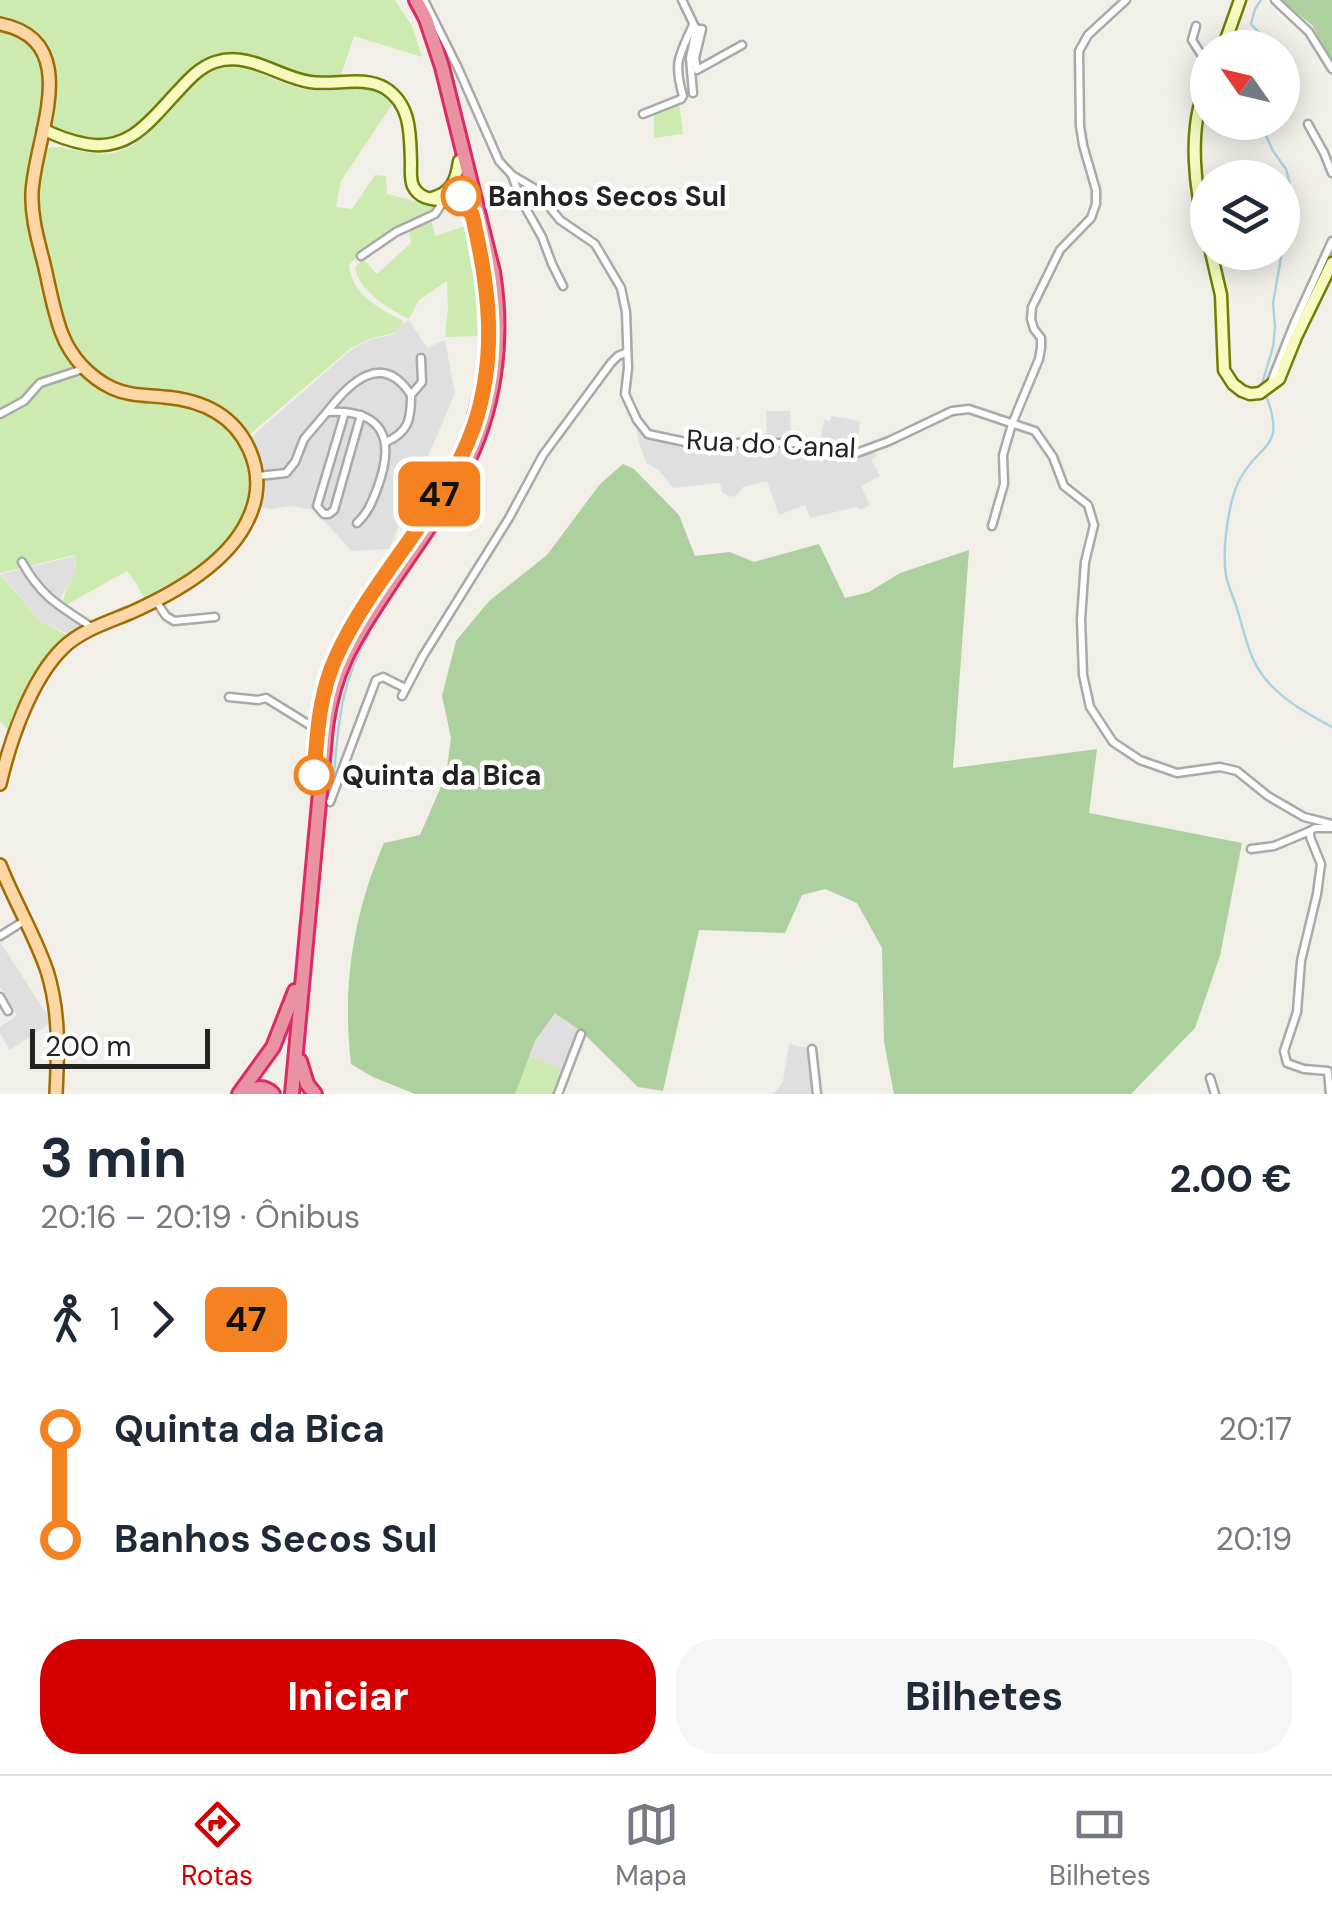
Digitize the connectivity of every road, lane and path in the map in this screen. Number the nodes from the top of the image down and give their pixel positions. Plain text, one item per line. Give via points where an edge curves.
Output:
1 (406, 0) edge
2 (416, 0) edge
3 (424, 0) edge
4 (682, 0) edge
5 (1126, 0) edge
6 (1240, 0) edge
7 (1275, 0) edge
8 (0, 24) edge
9 (1196, 26) dead end
10 (694, 27) junction
11 (1195, 30) edge
12 (1229, 30) edge
13 (742, 45) dead end
14 (442, 67) junction
15 (1332, 69) edge
16 (459, 70) junction
17 (448, 86) junction
18 (693, 93) dead end
19 (643, 114) dead end
20 (1308, 124) dead end
21 (44, 130) junction
22 (62, 140) junction
23 (40, 144) junction
24 (459, 161) junction
25 (1332, 173) edge
26 (512, 175) junction
27 (437, 200) junction
28 (472, 214) junction
29 (1332, 242) edge
30 (361, 256) dead end
31 (1332, 263) edge
32 (1215, 270) edge
33 (563, 286) dead end
34 (627, 352) junction
35 (422, 358) dead end
36 (84, 368) junction
37 (1268, 388) junction
38 (411, 395) junction
39 (327, 412) junction
40 (345, 412) junction
41 (0, 414) edge
42 (361, 415) junction
43 (1012, 424) junction
44 (386, 442) junction
45 (258, 476) junction
46 (357, 523) dead end
47 (992, 526) dead end
48 (22, 562) dead end
49 (155, 600) junction
50 (216, 617) dead end
51 (94, 629) junction
52 (230, 697) dead end
53 (308, 724) dead end
54 (0, 784) edge
55 (330, 802) dead end
56 (1332, 826) edge
57 (1310, 831) junction
58 (1251, 849) dead end
59 (0, 865) edge
60 (25, 920) junction
61 (0, 936) edge
62 (294, 991) junction
63 (0, 997) edge
64 (8, 1011) dead end
65 (581, 1034) dead end
66 (298, 1044) junction
67 (812, 1049) dead end
68 (1330, 1070) edge
69 (1210, 1078) dead end
70 (56, 1094) edge
71 (239, 1094) edge
72 (247, 1094) edge
73 (274, 1094) edge
74 (288, 1094) edge
75 (315, 1094) edge
76 (558, 1094) edge
77 (817, 1094) edge
78 (1215, 1094) edge
79 (1330, 1094) edge

1 - 24 highway via 430,53
2 - 14 highway
3 - 16 street, Rua do Canal
4 - 10 street
5 - 43 street via 1079,51 1080,126 1096,204 1060,250 1032,307 1041,348
6 - 12 street
7 - 15 street via 1309,32
8 - 21 main road via 24,33 44,56 50,82
9 - 11 street
10 - 13 street via 702,29 697,70
10 - 18 street
10 - 19 street via 676,64 682,99
14 - 16 highway
14 - 17 highway
16 - 17 highway
16 - 26 street, Rua do Canal
17 - 66 highway via 496,287 494,382 462,474 362,626 335,682
20 - 25 street
21 - 22 street
21 - 23 main road
22 - 23 street
22 - 27 street via 118,144 195,73 238,59 302,80 368,82 386,89 409,121 413,187
23 - 36 main road via 34,223 63,336
24 - 27 street via 454,184
24 - 28 highway
26 - 33 street
26 - 34 street, Rua do Canal via 594,244 621,288
27 - 28 street
27 - 30 street via 436,214
28 - 62 highway via 488,296 485,381 455,470 355,622 328,679
29 - 37 street
31 - 37 street via 1279,379
32 - 37 street via 1224,370 1242,392
34 - 43 street, Rua do Canal via 625,394 637,420 648,434 690,444 812,442 854,454 952,411 969,409
34 - 55 street via 611,363 543,455 404,692 383,677 376,680
35 - 38 street via 422,382
36 - 41 street via 40,383
36 - 45 main road via 110,388 188,400 218,412 239,430
38 - 39 street via 394,377 372,373
38 - 44 street via 409,426
39 - 40 street
39 - 45 street via 286,472
40 - 42 street
40 - 42 street via 318,506 324,514 334,510
42 - 44 street
43 - 47 street
43 - 56 street, Rua do Canal via 1035,431 1064,486 1088,505 1094,525 1081,620 1082,675 1090,707 1113,742 1177,773 1236,771 1268,796
44 - 46 street via 385,468
45 - 49 main road via 252,512 234,543
48 - 51 street via 38,589
49 - 50 street via 174,621
49 - 51 main road
51 - 54 main road via 50,661
52 - 53 street via 266,698
56 - 57 street
57 - 58 street
57 - 68 street via 1321,864 1300,961 1297,1012 1284,1051 1287,1063
59 - 60 main road
60 - 61 street
60 - 70 main road via 56,1005
62 - 71 highway via 272,1046
62 - 74 highway
63 - 64 street
65 - 76 street
66 - 74 highway
66 - 75 highway via 302,1074
67 - 77 street
68 - 79 street
69 - 78 street
72 - 73 highway via 256,1088

